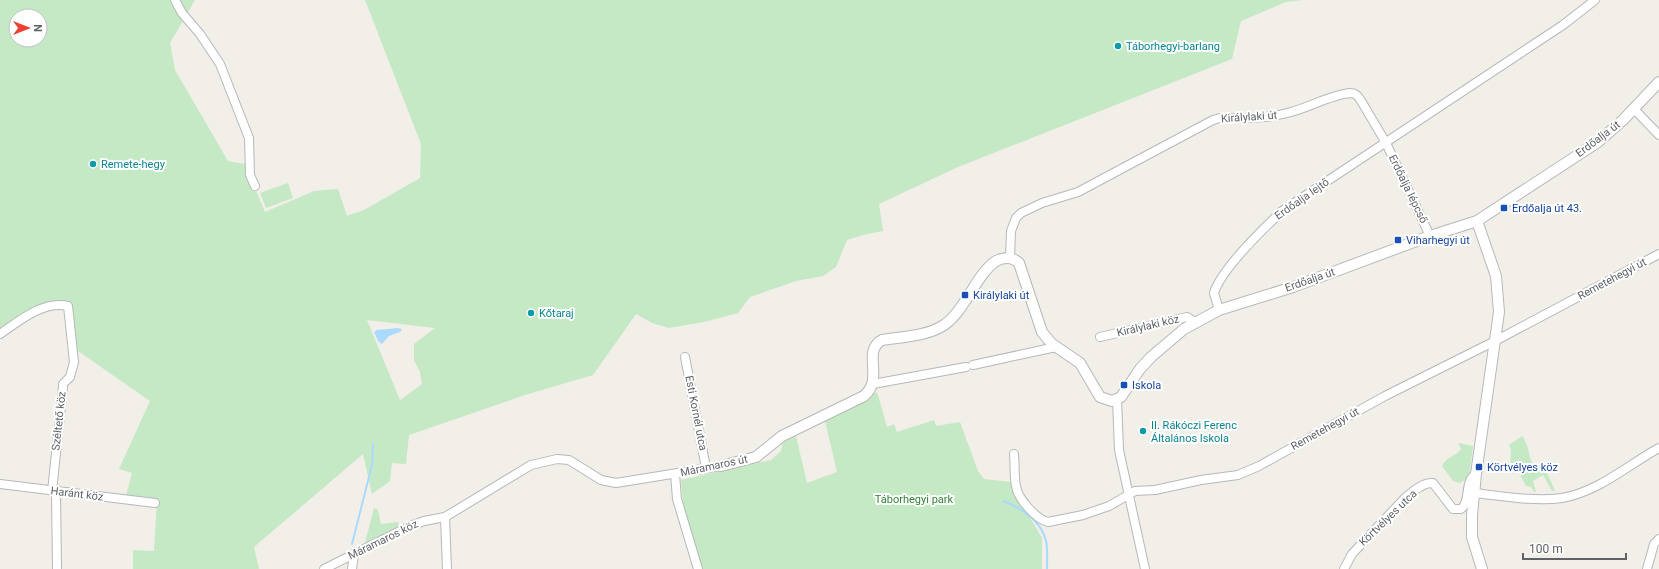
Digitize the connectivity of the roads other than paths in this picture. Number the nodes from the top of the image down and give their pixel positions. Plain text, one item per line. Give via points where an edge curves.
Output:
1 (175, 0) edge
2 (1595, 0) edge
3 (1659, 82) edge
4 (1634, 109) junction
5 (1379, 130) junction
6 (1401, 133) junction
7 (1659, 135) edge
8 (1386, 143) junction
9 (255, 186) dead end
10 (1477, 221) junction
11 (1430, 236) junction
12 (1659, 254) edge
13 (1010, 258) junction
14 (1219, 310) junction
15 (1195, 322) junction
16 (0, 334) edge
17 (1100, 337) dead end
18 (1495, 341) junction
19 (1056, 347) junction
20 (685, 357) dead end
21 (873, 384) junction
22 (1117, 400) junction
23 (1659, 448) edge
24 (1014, 454) dead end
25 (722, 466) joint
26 (706, 468) junction
27 (675, 474) junction
28 (1476, 474) junction
29 (0, 484) edge
30 (54, 491) junction
31 (1474, 493) junction
32 (1128, 495) junction
33 (155, 503) dead end
34 (445, 517) junction
35 (1659, 539) edge
36 (354, 554) junction
37 (56, 569) edge
38 (324, 569) edge
39 (352, 569) edge
40 (447, 569) edge
41 (698, 569) edge
42 (1145, 569) edge
43 (1344, 569) edge
44 (1482, 569) edge
45 (1647, 569) edge

1 - 9 street via 220,64 250,138 250,175
2 - 6 street via 1564,25
3 - 4 street, Erdőalja út
4 - 7 street
4 - 10 street, Erdőalja út via 1598,142
5 - 6 street via 1389,135
5 - 8 street, Királylaki út
5 - 13 street, Királylaki út via 1358,95 1351,93 1290,113 1269,117 1213,120 1083,189 1021,213 1011,231
6 - 8 street
8 - 11 street, Erdőalja lépcső
8 - 14 street, Erdőalja lejtő via 1298,200 1265,227 1216,285 1214,293
10 - 11 street, Erdőalja út
10 - 18 street via 1496,276 1499,312
11 - 14 street, Erdőalja út via 1300,284
12 - 18 street, Remetehegyi út
13 - 19 street via 1018,263 1039,324 1047,339
13 - 21 street via 1003,258 990,267 955,315 943,326 878,343 872,353
14 - 15 street, Erdőalja út
15 - 17 street, Királylaki köz via 1187,317
15 - 22 street, Erdőalja út via 1140,369
16 - 30 street, Széltető köz via 38,310 62,304 68,306 74,362 70,377 62,388
18 - 28 street
18 - 32 street, Remetehegyi út via 1385,396 1246,472 1155,490 1135,491
19 - 21 street
19 - 22 street via 1080,363 1100,397
20 - 26 street, Esti Kornél utca
21 - 25 street, Máramaros út via 864,396 782,436 756,457
22 - 32 street via 1117,436
23 - 31 street via 1594,487 1568,496 1540,499
24 - 32 street, Remetehegyi út via 1017,490 1043,521 1083,515 1109,506
25 - 26 street, Máramaros út
26 - 27 street, Máramaros út
27 - 34 street, Máramaros út via 616,482 601,480 569,460 557,459 531,465
27 - 41 street via 677,499
28 - 31 street
28 - 43 street, Körtvélyes utca via 1469,481 1465,504 1461,509 1453,509 1433,483 1429,482 1415,490 1352,554
29 - 30 street, Haránt köz
30 - 33 street, Haránt köz
30 - 37 street, Széltető köz
31 - 44 street via 1472,537
32 - 42 street
34 - 36 street, Máramaros köz via 408,527
34 - 40 street
35 - 45 street via 1654,544
36 - 38 street, Máramaros köz
36 - 39 street

